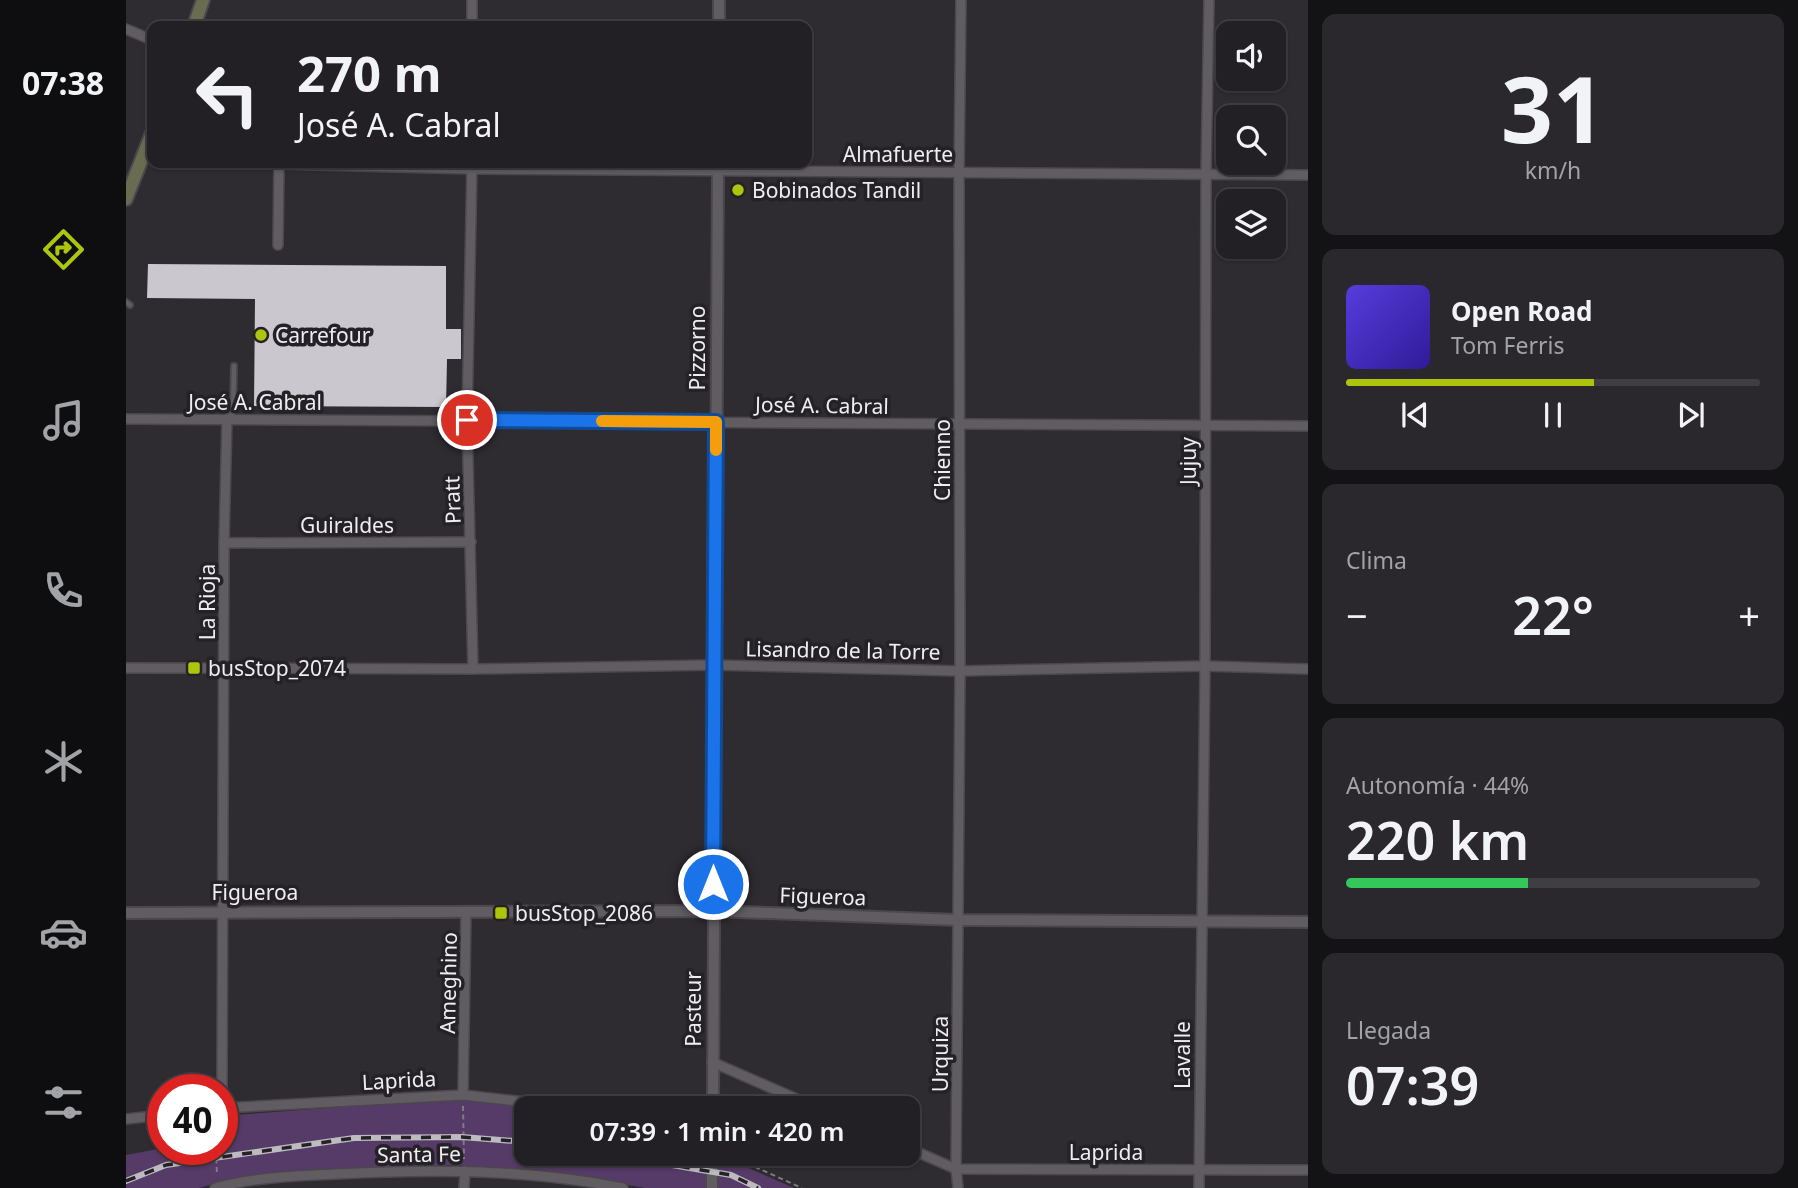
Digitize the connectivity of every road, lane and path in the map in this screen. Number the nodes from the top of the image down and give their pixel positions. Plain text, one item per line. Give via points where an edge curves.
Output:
1 (203, 0) edge
2 (472, 0) edge
3 (719, 0) edge
4 (961, 0) edge
5 (1209, 0) edge
6 (196, 21) edge
7 (472, 21) edge
8 (719, 21) edge
9 (126, 29) edge
10 (147, 38) edge
11 (147, 146) edge
12 (279, 168) edge
13 (472, 168) edge
14 (718, 168) edge
15 (766, 168) edge
16 (959, 172) junction
17 (1206, 174) junction
18 (1308, 175) edge
19 (126, 199) edge
20 (278, 245) dead end
21 (234, 366) dead end
22 (126, 419) edge
23 (227, 419) junction
24 (467, 420) junction
25 (716, 422) junction
26 (959, 424) junction
27 (1206, 425) junction
28 (1308, 426) edge
29 (471, 542) junction
30 (224, 543) junction
31 (715, 665) junction
32 (1205, 666) junction
33 (126, 668) edge
34 (224, 668) junction
35 (473, 669) junction
36 (1308, 669) edge
37 (960, 671) junction
38 (223, 911) junction
39 (713, 911) junction
40 (126, 913) edge
41 (466, 913) junction
42 (958, 920) junction
43 (1200, 921) junction
44 (1308, 922) edge
45 (712, 1062) junction
46 (222, 1074) edge
47 (463, 1095) junction
48 (713, 1096) edge
49 (790, 1096) edge
50 (514, 1101) edge
51 (238, 1107) edge
52 (147, 1116) edge
53 (126, 1118) edge
54 (920, 1153) edge
55 (216, 1165) edge
56 (712, 1166) edge
57 (752, 1166) edge
58 (956, 1169) junction
59 (1199, 1170) junction
60 (1308, 1170) edge
61 (464, 1171) junction
62 (217, 1188) edge
63 (464, 1188) edge
64 (623, 1188) edge
65 (712, 1188) edge
66 (802, 1188) edge
67 (958, 1188) edge
68 (1199, 1188) edge

1 - 6 main road
2 - 7 street
3 - 8 street
4 - 16 street, Chienno
5 - 17 street, Jujuy
9 - 10 street
11 - 19 main road
12 - 20 street
13 - 24 street, Pratt
14 - 25 street, Pizzorno
15 - 16 street, Almafuerte
16 - 17 street, Almafuerte
16 - 26 street, Chienno
17 - 18 street, Almafuerte
17 - 27 street, Jujuy
21 - 23 lane via 233,413
22 - 23 street, José A. Cabral
23 - 24 street, José A. Cabral
23 - 30 street, La Rioja
24 - 25 street, José A. Cabral
24 - 29 street, Pratt
25 - 26 street, José A. Cabral
25 - 31 street, Pizzorno
26 - 27 street, José A. Cabral
26 - 37 street, Chienno
27 - 28 street, José A. Cabral
27 - 32 street, Jujuy
29 - 30 street, Guiraldes
29 - 35 street, Pratt
30 - 34 street, La Rioja
31 - 35 street, Lisandro de la Torre
31 - 37 street, Lisandro de la Torre
31 - 39 street, Pizzorno
32 - 36 street, Lisandro de la Torre
32 - 37 street, Lisandro de la Torre
32 - 43 street, Jujuy
33 - 34 street, Lisandro de la Torre
34 - 35 street, Lisandro de la Torre
34 - 38 street, La Rioja
37 - 42 street, Chienno
38 - 40 street, Figueroa
38 - 41 street, Figueroa
38 - 46 street, La Rioja
39 - 41 street, Figueroa
39 - 42 street, Figueroa
39 - 45 street, Pasteur
41 - 47 street, Ameghino
42 - 43 street, Figueroa
42 - 58 street, Urquiza
43 - 44 street, Figueroa
43 - 59 street, Lavalle
45 - 48 street, Pasteur
45 - 49 street
47 - 50 street, Laprida
47 - 51 street, Laprida
47 - 61 path
52 - 53 street
54 - 58 street, Laprida
55 - 62 path
56 - 65 street
57 - 66 path
58 - 59 street, Laprida
58 - 67 street, Urquiza
59 - 60 street, Laprida
59 - 68 street, Lavalle
61 - 62 street, Santa Fe via 274,1177
61 - 63 street
61 - 64 street, Santa Fe via 537,1174

